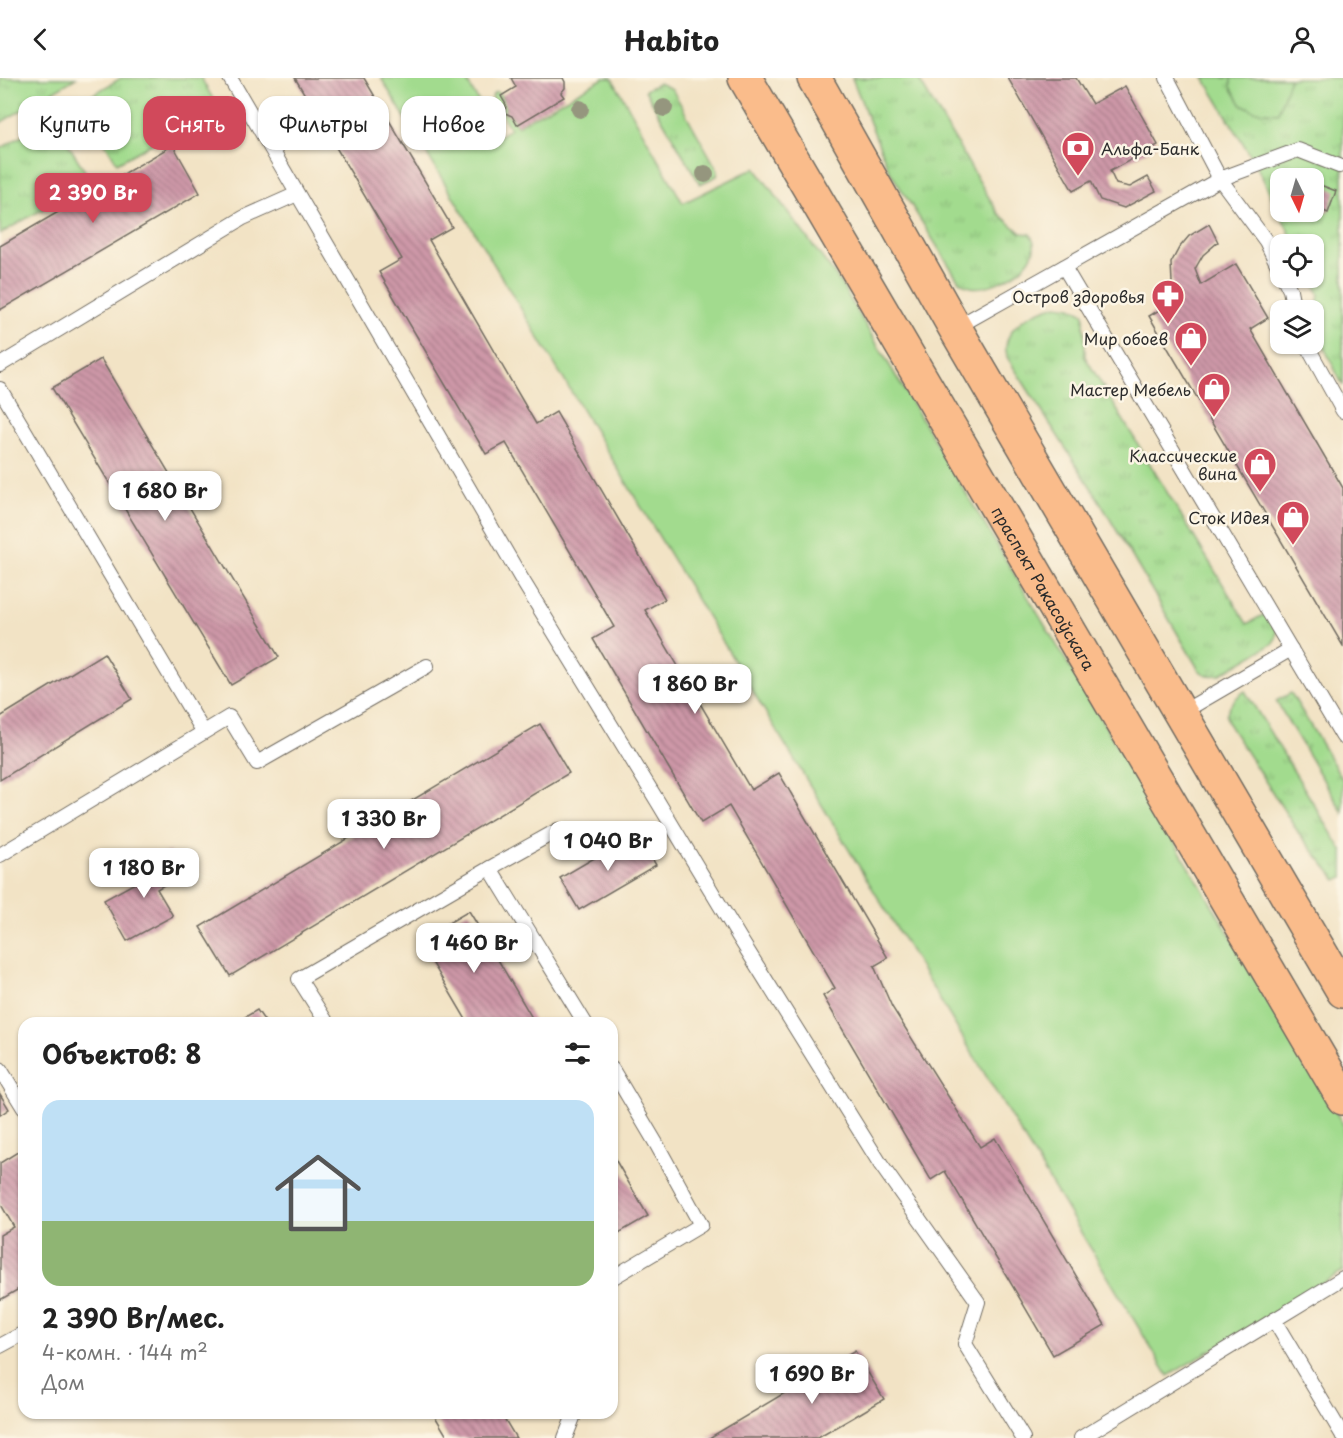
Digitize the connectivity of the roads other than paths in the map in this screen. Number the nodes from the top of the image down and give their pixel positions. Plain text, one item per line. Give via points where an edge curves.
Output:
1 (230, 78) edge
2 (745, 78) edge
3 (814, 78) edge
4 (1167, 78) edge
5 (1339, 166) dead end
6 (1220, 179) junction
7 (297, 194) junction
8 (1270, 249) edge
9 (1064, 267) junction
10 (955, 328) junction
11 (1312, 354) edge
12 (0, 366) edge
13 (0, 389) edge
14 (1343, 411) edge
15 (1291, 649) junction
16 (427, 666) dead end
17 (1181, 713) junction
18 (203, 731) junction
19 (1343, 736) edge
20 (558, 830) dead end
21 (0, 855) edge
22 (490, 868) junction
23 (1343, 991) edge
24 (323, 1017) edge
25 (581, 1017) edge
26 (0, 1069) edge
27 (618, 1079) edge
28 (18, 1098) edge
29 (1343, 1098) edge
30 (618, 1274) edge
31 (1343, 1278) edge
32 (1275, 1320) junction
33 (18, 1336) edge
34 (0, 1346) edge
35 (572, 1419) edge
36 (1343, 1436) edge
37 (565, 1438) edge
38 (1023, 1438) edge
39 (1081, 1438) edge

1 - 7 lane
2 - 29 main road, праспект Ракасоўскага
3 - 10 main road
4 - 6 lane
5 - 6 lane via 1298,150
6 - 8 lane
6 - 9 lane
7 - 12 lane via 243,218
7 - 38 lane via 521,578 739,937 881,1165 978,1302 965,1344
9 - 10 lane
9 - 15 lane
10 - 17 main road
11 - 14 lane
13 - 18 lane
15 - 17 lane
15 - 19 lane
16 - 18 lane via 257,763 229,717
17 - 23 main road
18 - 21 lane
20 - 22 lane
22 - 24 lane via 299,979
22 - 25 lane
26 - 28 lane
27 - 30 lane via 701,1225
31 - 32 lane
32 - 36 lane
32 - 39 lane
33 - 34 lane
35 - 37 lane

